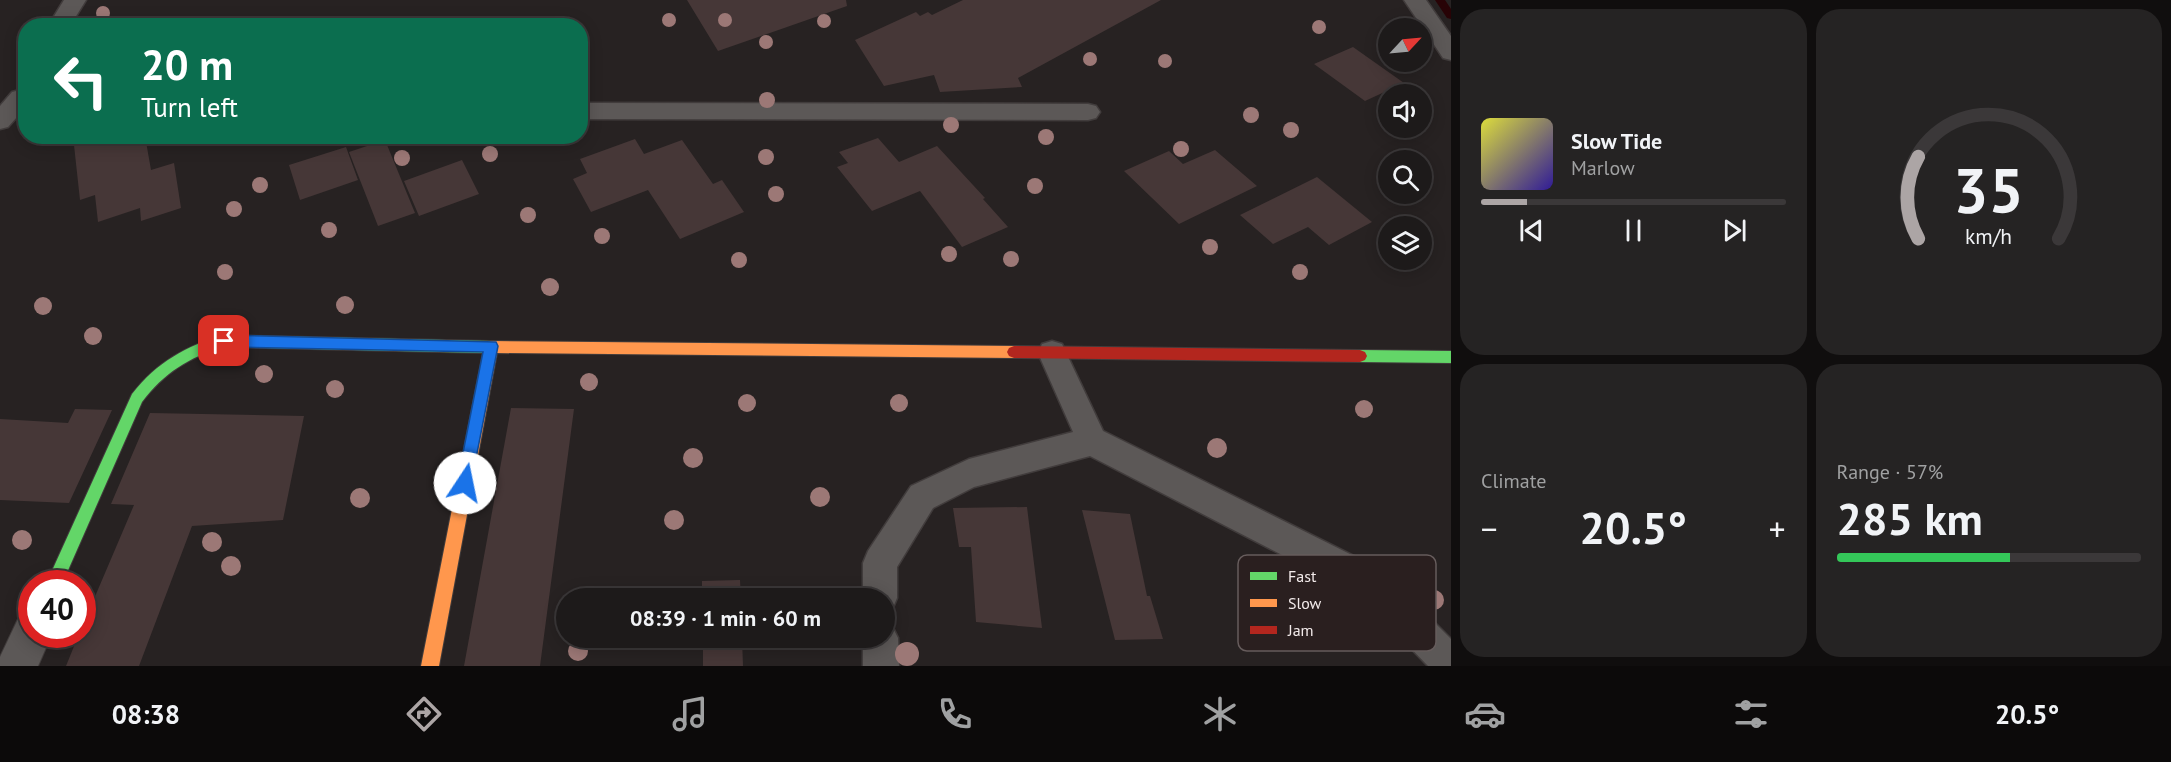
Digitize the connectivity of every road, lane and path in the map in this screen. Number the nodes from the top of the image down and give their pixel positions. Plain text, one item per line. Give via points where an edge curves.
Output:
1 (75, 0) edge
2 (1415, 0) edge
3 (64, 18) edge
4 (1451, 53) edge
5 (18, 101) edge
6 (588, 111) edge
7 (1088, 112) dead end
8 (0, 121) edge
9 (491, 346) junction
10 (1052, 353) junction
11 (1451, 357) edge
12 (1092, 441) junction
13 (1317, 555) edge
14 (60, 570) edge
15 (880, 588) edge
16 (25, 648) edge
17 (880, 648) edge
18 (1436, 649) edge
19 (1451, 664) edge
20 (17, 666) edge
21 (430, 666) edge
22 (881, 666) edge

1 - 3 lane
2 - 4 lane
5 - 8 lane
6 - 7 lane
9 - 10 street
9 - 14 street via 224,341 196,347 168,361 150,376 137,398
9 - 21 street
10 - 11 street
10 - 12 lane
12 - 13 lane
12 - 15 lane via 969,474 922,497 880,563
16 - 20 street
17 - 22 lane
18 - 19 lane

